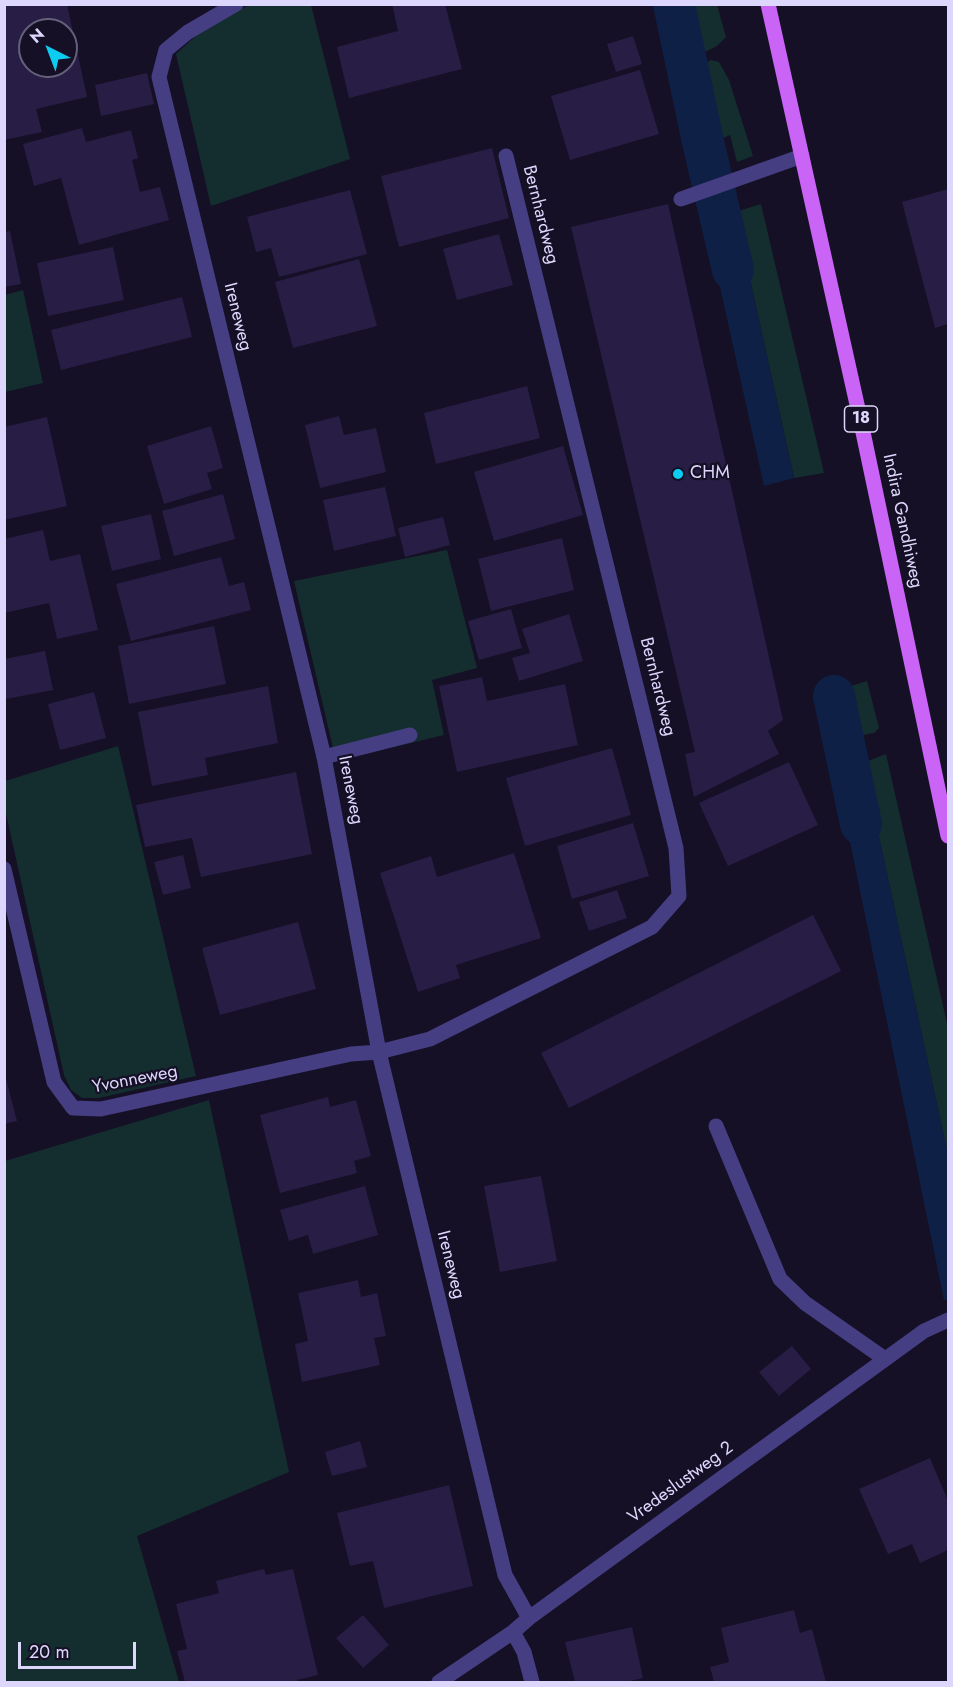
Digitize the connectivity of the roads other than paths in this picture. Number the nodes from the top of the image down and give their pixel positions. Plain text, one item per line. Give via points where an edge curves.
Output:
1 (236, 4) edge
2 (768, 4) edge
3 (506, 156) dead end
4 (802, 156) junction
5 (681, 199) dead end
6 (410, 735) dead end
7 (324, 757) junction
8 (948, 836) edge
9 (4, 869) edge
10 (379, 1052) junction
11 (716, 1126) dead end
12 (948, 1320) edge
13 (885, 1359) junction
14 (529, 1618) junction
15 (513, 1632) junction
16 (439, 1683) edge
17 (532, 1683) edge

1 - 7 street, Ireneweg via 166,50 159,77
2 - 4 main road, Indira Gandhiweg / 18
3 - 10 street, Bernhardweg via 676,848 679,896 652,927 430,1039
4 - 5 street
4 - 8 main road, Indira Gandhiweg / 18
6 - 7 street
7 - 10 street, Ireneweg
9 - 10 street, Yvonneweg via 54,1082 72,1108 101,1109 351,1054
10 - 14 street, Ireneweg via 505,1575
11 - 13 street via 780,1279 805,1303
12 - 13 street, Vredeslustweg 2 via 924,1331
13 - 14 street, Vredeslustweg 2
14 - 15 street, Vredeslustweg 2
15 - 16 street, Vredeslustweg 2
15 - 17 street via 524,1652

